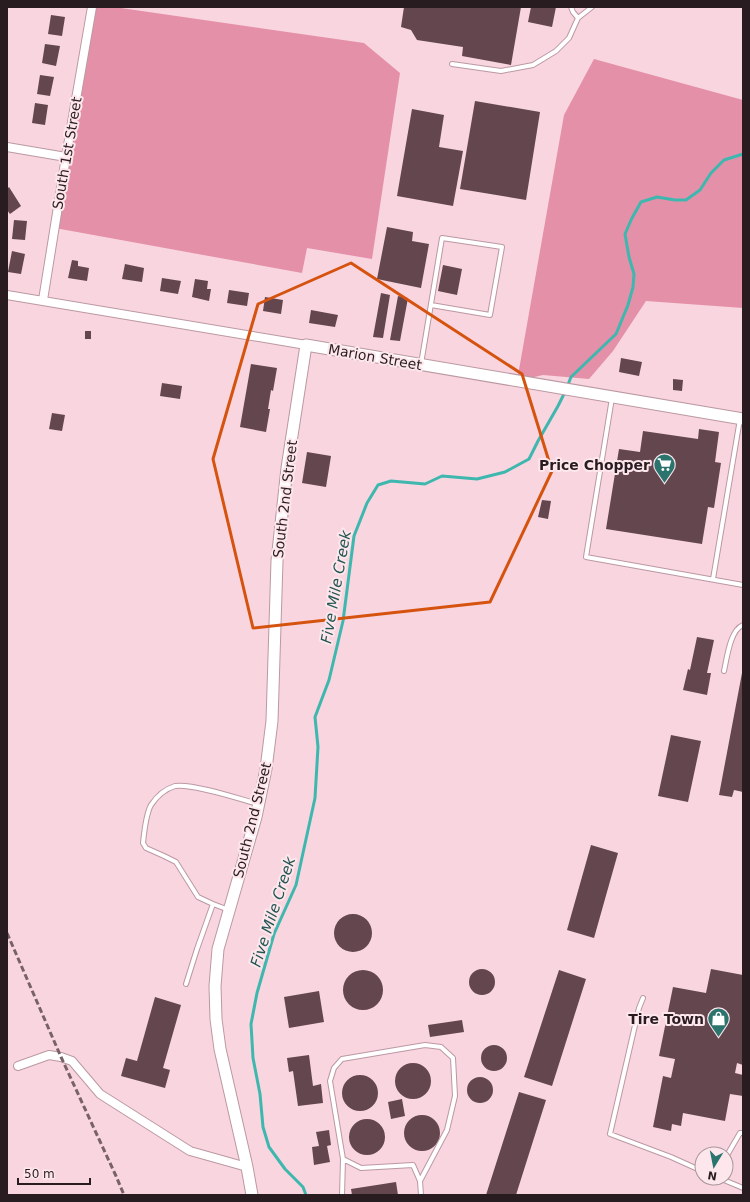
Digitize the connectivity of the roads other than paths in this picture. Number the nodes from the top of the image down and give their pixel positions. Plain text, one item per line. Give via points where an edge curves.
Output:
1 (92, 7) edge
2 (571, 7) edge
3 (592, 7) edge
4 (578, 18) junction
5 (452, 64) dead end
6 (7, 147) edge
7 (66, 157) junction
8 (7, 295) edge
9 (43, 300) junction
10 (431, 305) junction
11 (306, 345) junction
12 (421, 365) junction
13 (612, 397) junction
14 (742, 419) edge
15 (712, 579) junction
16 (743, 585) edge
17 (743, 625) edge
18 (724, 671) dead end
19 (259, 804) junction
20 (213, 904) junction
21 (229, 910) junction
22 (186, 984) dead end
23 (643, 998) dead end
24 (18, 1066) dead end
25 (743, 1133) edge
26 (732, 1146) edge
27 (343, 1159) junction
28 (247, 1167) junction
29 (694, 1167) edge
30 (420, 1182) junction
31 (252, 1195) edge
32 (342, 1195) edge
33 (421, 1195) edge

1 - 7 street, South 1st Street
2 - 4 lane
3 - 4 lane
4 - 5 lane via 569,38 556,51 533,65 501,72
6 - 7 street
7 - 9 street, South 1st Street
8 - 9 street, Marion Street
9 - 11 street, Marion Street
10 - 10 lane via 442,238 502,247 490,315
10 - 12 lane
11 - 12 street, Marion Street
11 - 19 street, South 2nd Street via 287,468 278,554 272,721
12 - 13 street, Marion Street
13 - 14 street, Marion Street
13 - 15 lane via 586,557
14 - 15 lane
15 - 16 lane
17 - 18 lane via 738,627 732,636
19 - 20 lane via 190,786 175,786 160,793 150,806 143,843 146,848 176,862 198,897
19 - 21 street, South 2nd Street
20 - 21 lane
20 - 22 lane
21 - 28 street, South 2nd Street via 218,949 216,1019 220,1049
23 - 29 lane via 610,1134
24 - 28 street via 49,1055 61,1056 72,1061 100,1094 190,1151
25 - 26 lane via 740,1133
27 - 30 lane via 361,1168 413,1166
27 - 30 lane via 330,1081 334,1068 342,1059 425,1044 441,1047 452,1058 454,1096 447,1130
27 - 32 lane
28 - 31 street, South 2nd Street
30 - 33 lane

